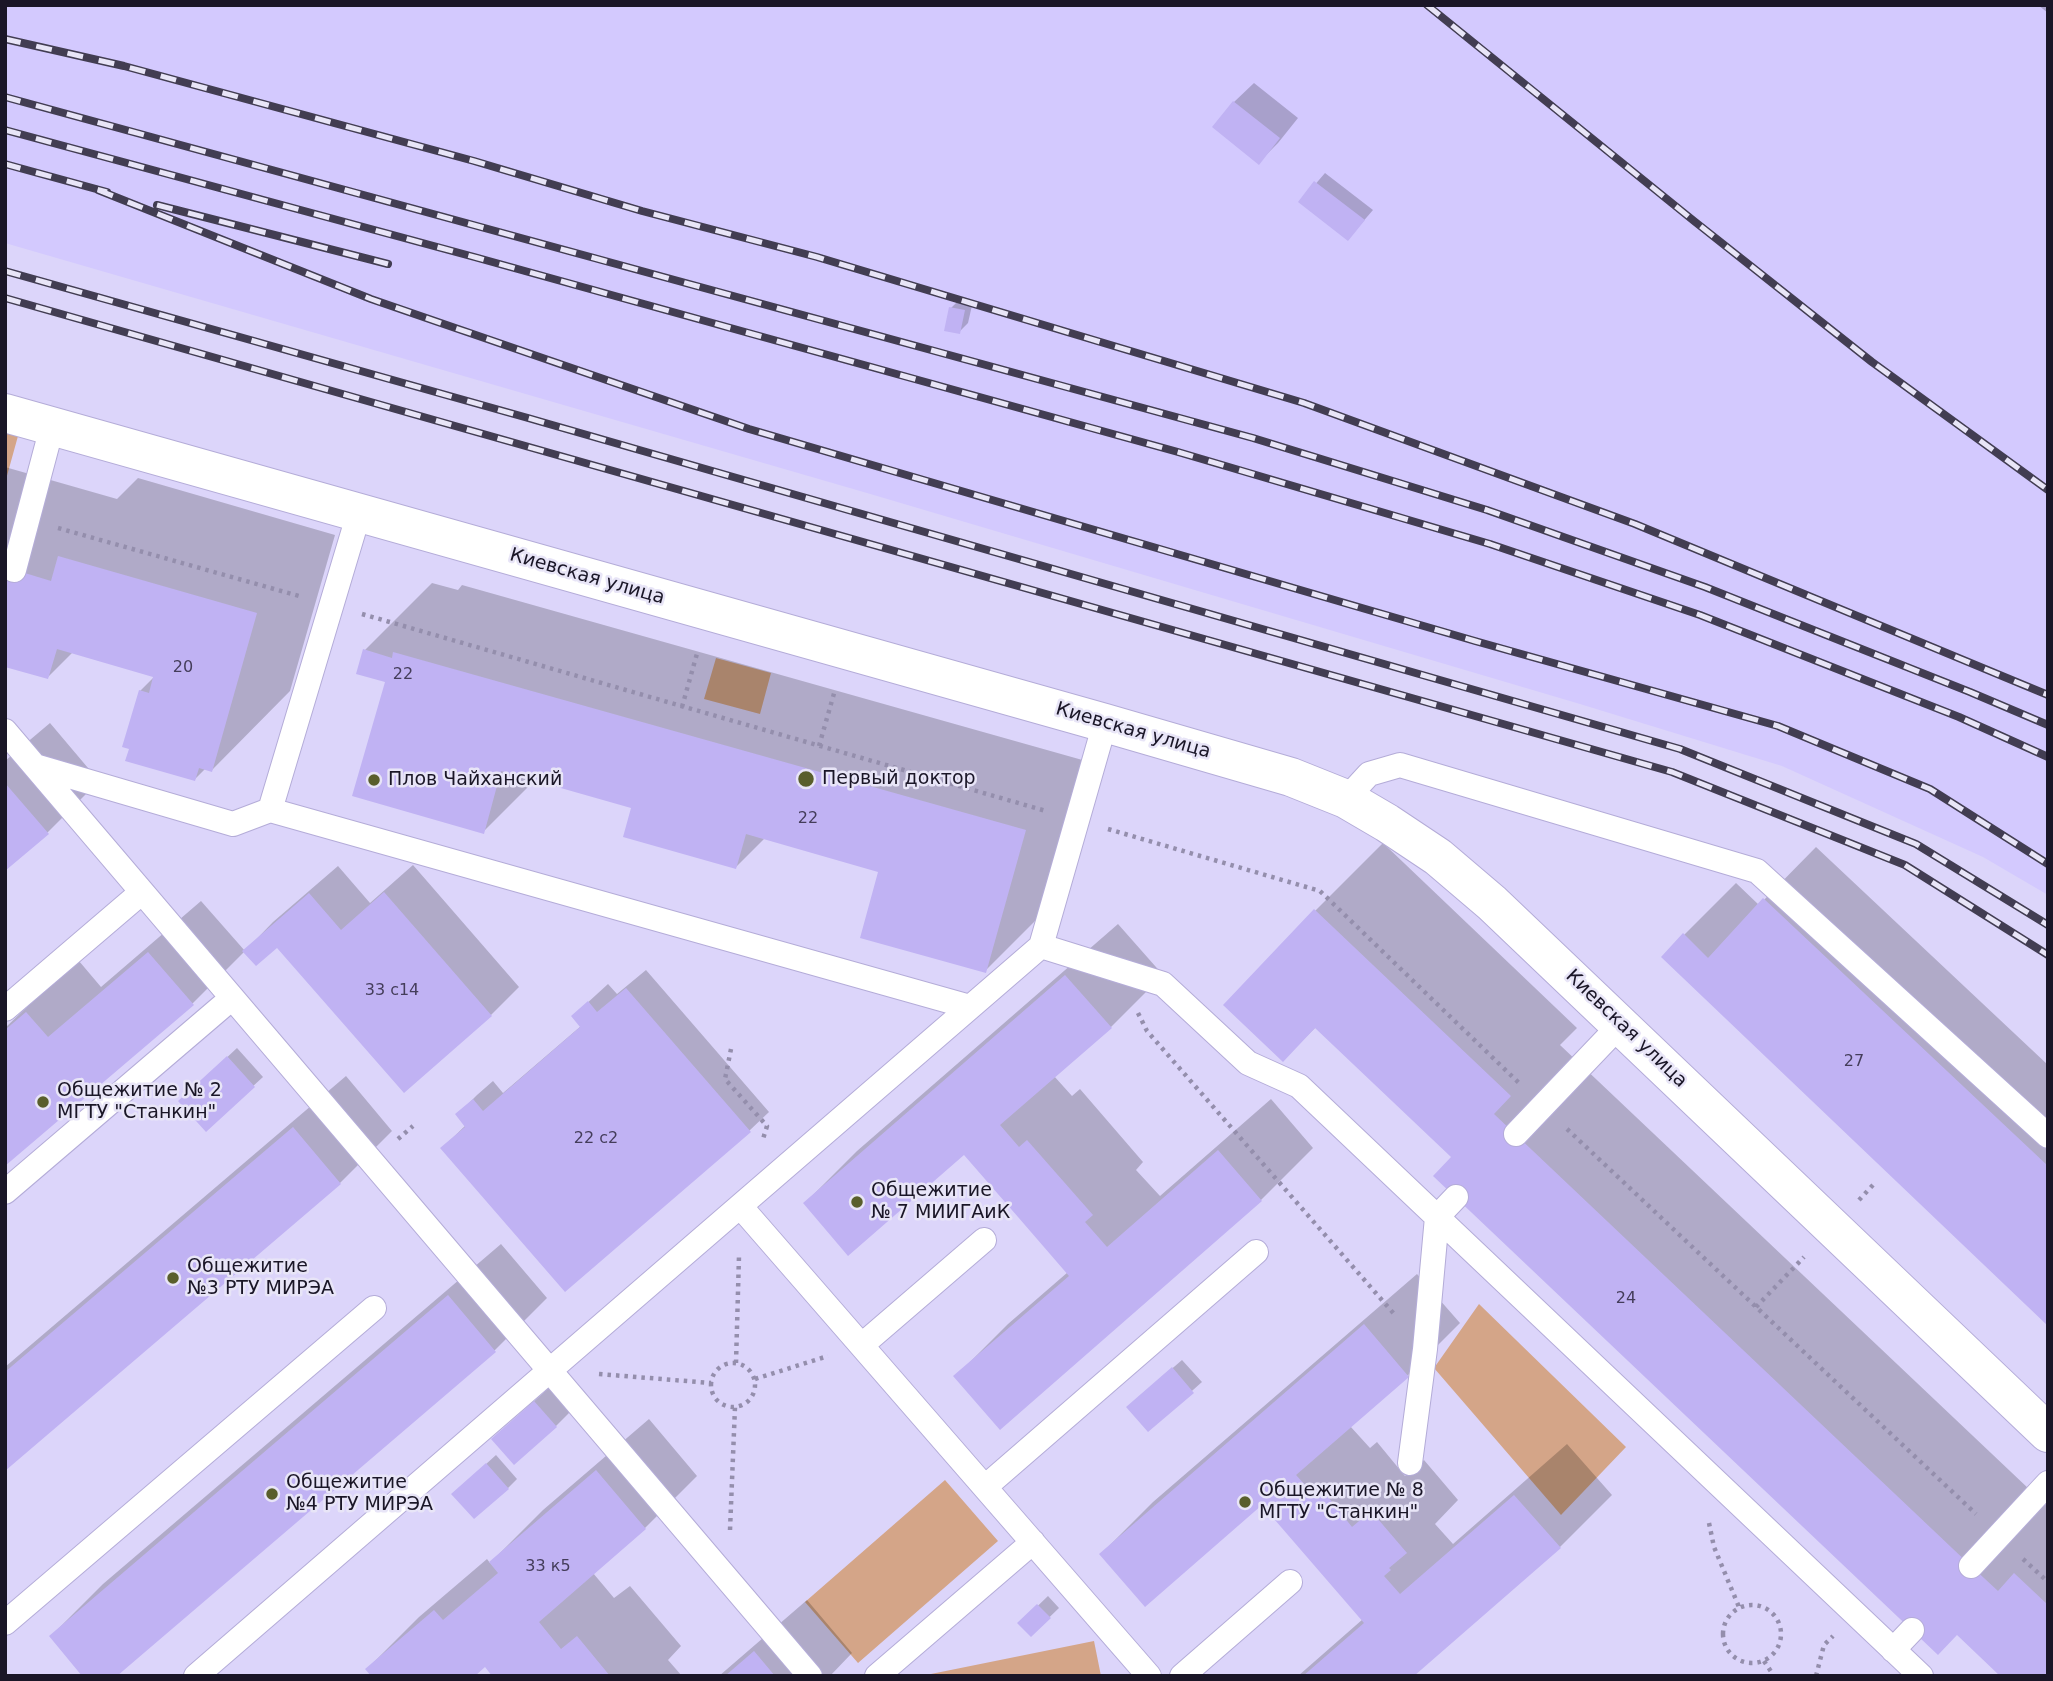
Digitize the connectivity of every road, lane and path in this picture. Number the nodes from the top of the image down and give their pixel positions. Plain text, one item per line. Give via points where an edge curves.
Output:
1 (5, 414) edge
2 (52, 427) junction
3 (359, 513) junction
4 (14, 570) dead end
5 (700, 642) dead end
6 (838, 681) dead end
7 (682, 707) dead end
8 (1105, 723) junction
9 (5, 731) edge
10 (819, 746) dead end
11 (35, 766) junction
12 (1346, 799) junction
13 (270, 810) junction
14 (142, 892) junction
15 (1041, 947) junction
16 (1118, 971) junction
17 (232, 998) junction
18 (971, 1007) junction
19 (5, 1009) edge
20 (1621, 1024) junction
21 (731, 1049) dead end
22 (1516, 1134) dead end
23 (2048, 1136) edge
24 (760, 1148) dead end
25 (5, 1192) edge
26 (1456, 1197) dead end
27 (740, 1206) junction
28 (1437, 1217) junction
29 (984, 1240) dead end
30 (1256, 1252) dead end
31 (1809, 1252) dead end
32 (1756, 1307) dead end
33 (374, 1308) dead end
34 (862, 1345) junction
35 (1425, 1349) junction
36 (736, 1363) junction
37 (550, 1370) junction
38 (755, 1379) junction
39 (711, 1383) junction
40 (735, 1407) junction
41 (2048, 1433) edge
42 (1410, 1463) dead end
43 (2048, 1483) edge
44 (1719, 1484) junction
45 (985, 1487) junction
46 (1033, 1542) junction
47 (1971, 1566) dead end
48 (729, 1580) junction
49 (1290, 1582) dead end
50 (1740, 1607) junction
51 (1855, 1613) junction
52 (5, 1623) edge
53 (1912, 1630) dead end
54 (1893, 1650) junction
55 (1764, 1661) junction
56 (196, 1676) edge
57 (810, 1676) edge
58 (877, 1676) edge
59 (1149, 1676) edge
60 (1182, 1676) edge
61 (1774, 1676) edge
62 (1816, 1676) edge
63 (1921, 1676) edge

1 - 2 street, Киевская улица
2 - 3 street, Киевская улица
2 - 4 lane
3 - 8 street, Киевская улица
3 - 13 lane
5 - 7 path
6 - 10 path
8 - 12 street, Киевская улица via 1291,777
8 - 15 lane
9 - 11 lane
11 - 13 lane via 233,824
11 - 14 lane
12 - 20 street, Киевская улица via 1438,857
12 - 23 lane via 1369,774 1400,765 1758,871
13 - 18 lane
14 - 17 lane
14 - 19 lane
15 - 16 lane
15 - 18 lane
16 - 28 lane via 1163,985 1248,1063 1299,1086
16 - 35 path via 1147,1031
17 - 25 lane
17 - 37 lane
18 - 27 lane
20 - 22 lane
20 - 41 street, Киевская улица
21 - 24 path via 725,1079 768,1126
26 - 28 lane
27 - 34 lane
27 - 36 path
27 - 37 lane
28 - 35 lane
28 - 44 lane
29 - 34 lane
30 - 45 lane
31 - 32 path
33 - 52 lane
34 - 38 path
34 - 45 lane
35 - 42 lane
36 - 38 path via 750,1370
36 - 39 path via 718,1368
37 - 39 path
37 - 48 lane
37 - 56 lane
38 - 40 path via 749,1402
39 - 40 path via 717,1400
40 - 48 path
43 - 47 lane
44 - 50 path via 1707,1517 1714,1547
44 - 51 lane
45 - 46 lane
46 - 58 lane
46 - 59 lane
48 - 57 lane
49 - 60 lane
50 - 55 path via 1765,1608 1776,1616 1781,1641
50 - 55 path via 1723,1627 1728,1652 1738,1661
51 - 54 lane
51 - 62 path via 1825,1645
53 - 54 lane
54 - 63 lane
55 - 61 path

